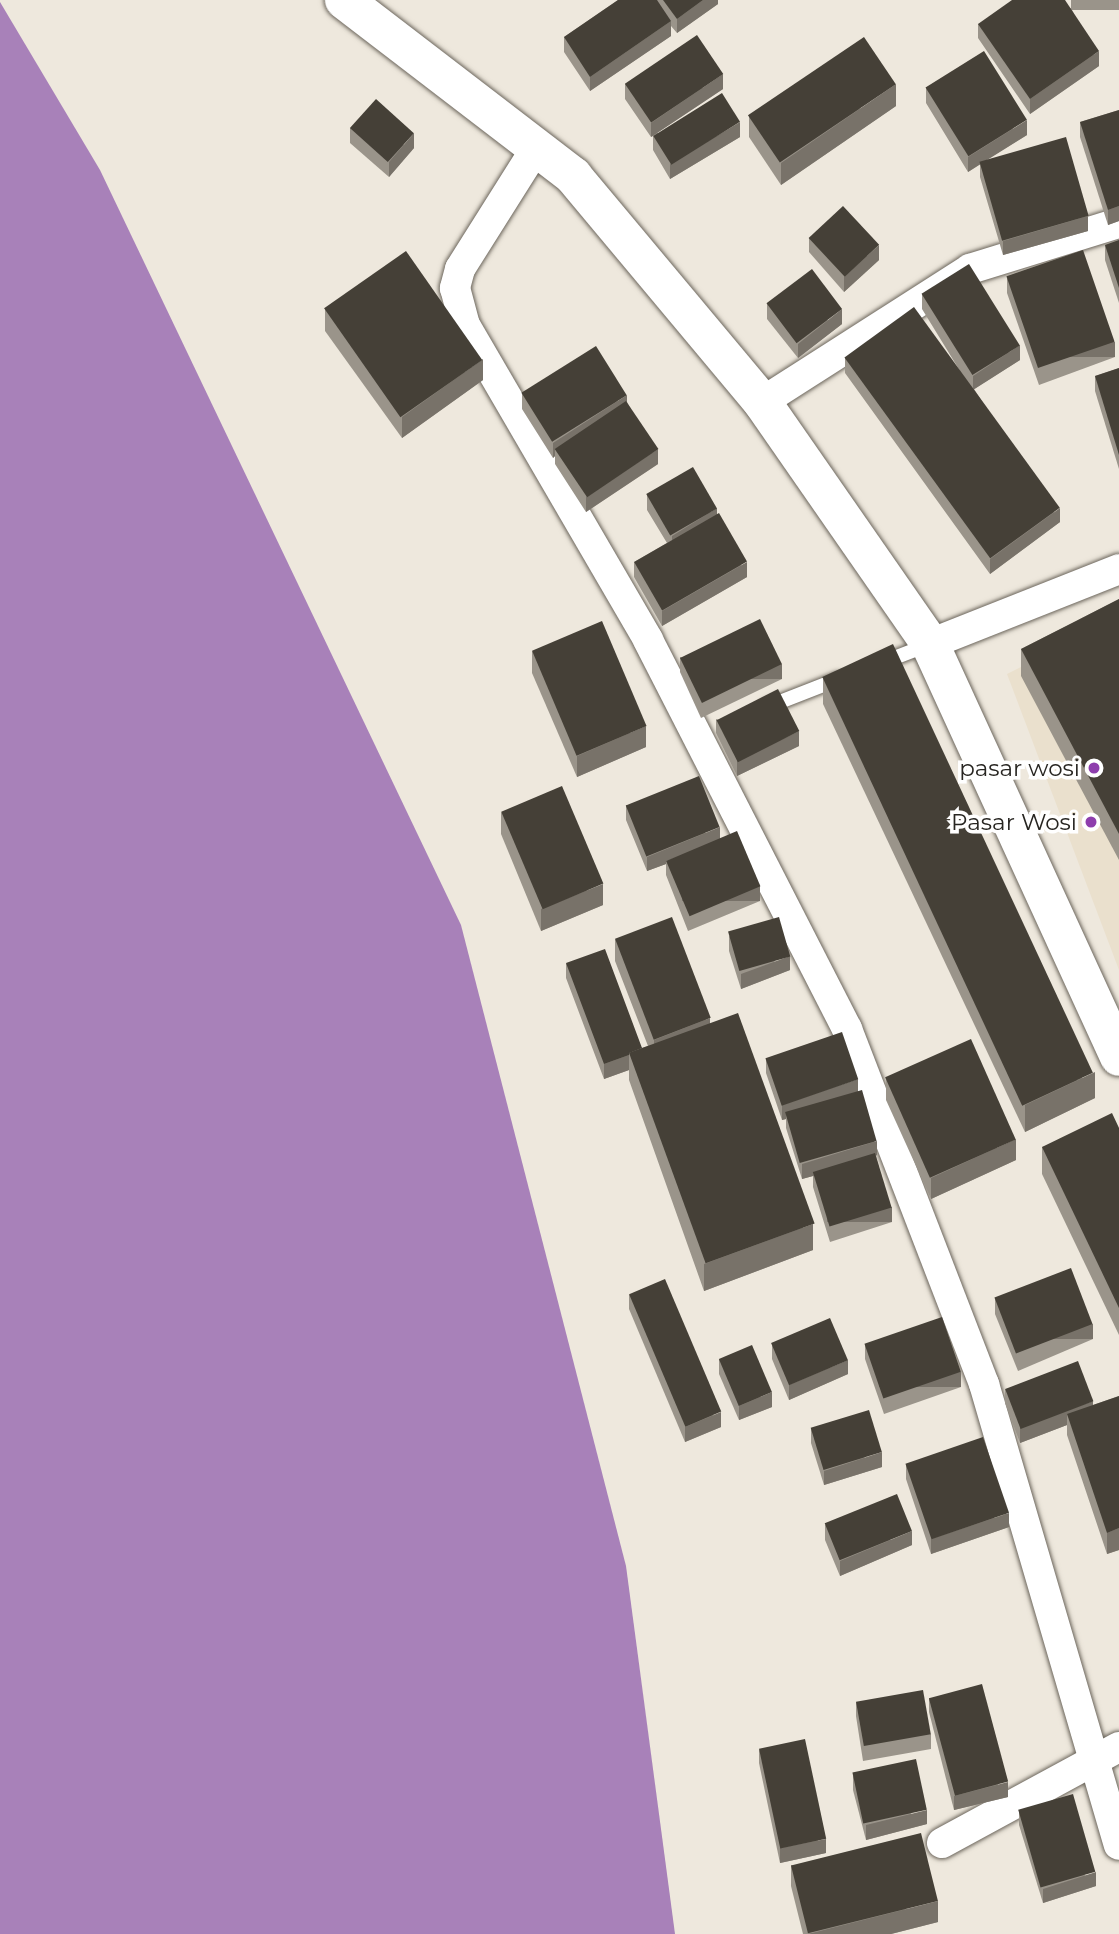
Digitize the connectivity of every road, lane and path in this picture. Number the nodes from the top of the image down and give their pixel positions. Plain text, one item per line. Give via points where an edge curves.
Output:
1 (344, 0) edge
2 (538, 145) junction
3 (1119, 223) edge
4 (762, 402) junction
5 (1119, 569) edge
6 (930, 644) junction
7 (749, 714) edge
8 (1119, 1057) edge
9 (1106, 1754) edge
10 (942, 1843) dead end
11 (1119, 1845) edge

1 - 2 street
2 - 4 street via 573,176
2 - 9 street via 460,269 455,288 465,325 704,731 847,1029 995,1420
3 - 4 street via 970,269
4 - 6 street
5 - 6 street
6 - 7 lane
6 - 8 street
9 - 10 street
9 - 11 street

